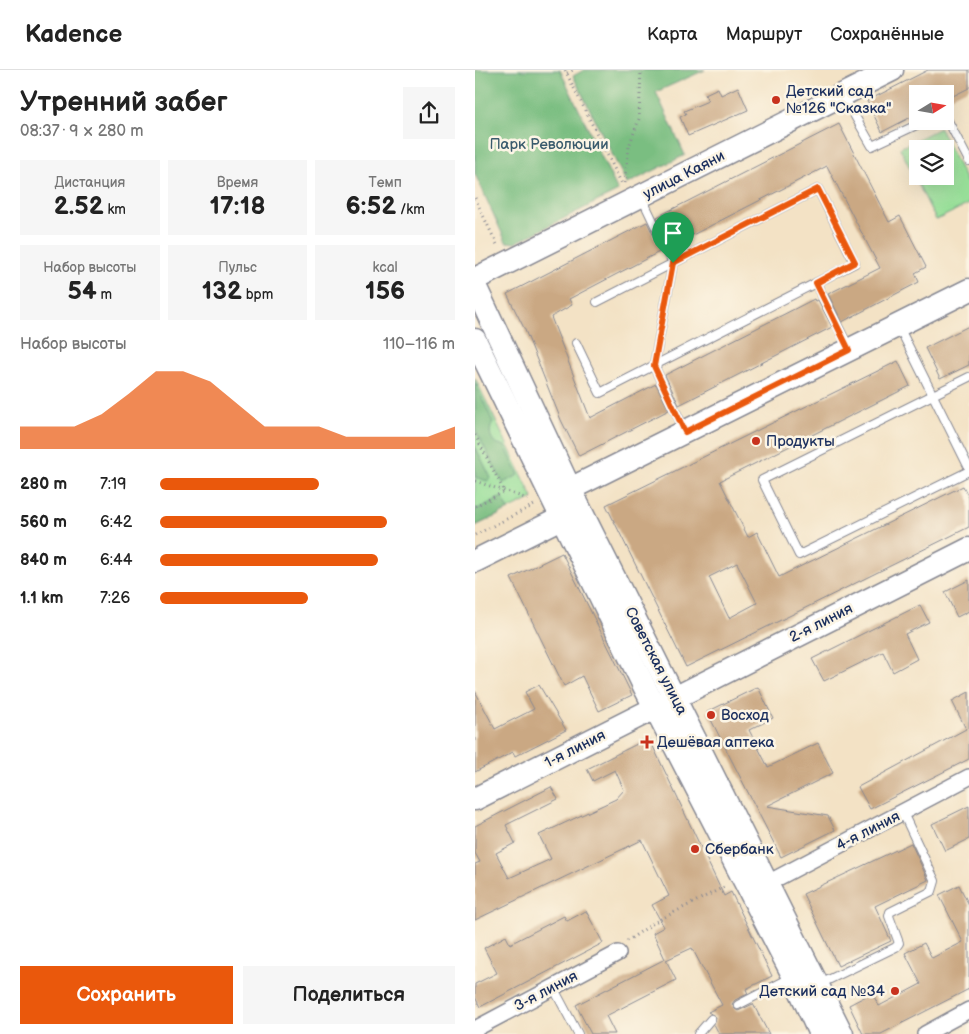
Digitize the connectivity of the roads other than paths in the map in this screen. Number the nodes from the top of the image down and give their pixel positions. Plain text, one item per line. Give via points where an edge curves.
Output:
1 (892, 70) edge
2 (843, 95) junction
3 (909, 128) edge
4 (953, 130) edge
5 (969, 161) edge
6 (641, 197) junction
7 (673, 263) junction
8 (475, 279) edge
9 (816, 283) junction
10 (475, 286) edge
11 (969, 290) edge
12 (597, 302) dead end
13 (898, 325) junction
14 (475, 340) edge
15 (576, 343) dead end
16 (849, 350) junction
17 (654, 366) junction
18 (969, 377) edge
19 (933, 395) junction
20 (685, 432) junction
21 (969, 470) edge
22 (570, 489) junction
23 (561, 518) junction
24 (969, 549) edge
25 (475, 560) edge
26 (665, 703) junction
27 (969, 777) edge
28 (475, 799) edge
29 (903, 813) junction
30 (767, 884) junction
31 (618, 953) road end
32 (794, 976) junction
33 (817, 985) junction
34 (553, 987) junction
35 (738, 1005) dead end
36 (969, 1010) edge
37 (711, 1018) dead end
38 (475, 1029) edge
39 (578, 1034) edge
40 (698, 1034) edge
41 (820, 1034) edge
42 (842, 1034) edge
43 (925, 1034) edge

1 - 2 main road, улица Каяни
2 - 3 lane via 871,146
2 - 6 main road, улица Каяни
4 - 5 lane
6 - 7 lane
6 - 8 main road, улица Каяни
7 - 9 lane via 818,189 855,262
7 - 12 lane
7 - 17 lane
9 - 16 lane
9 - 17 lane
10 - 22 main road, Советская улица
11 - 13 main road
13 - 16 main road
13 - 19 lane
14 - 23 main road, Советская улица
15 - 17 lane via 600,393
16 - 20 main road
17 - 20 lane
18 - 19 lane
19 - 21 lane
19 - 21 lane via 761,480 799,556
20 - 22 main road
22 - 23 main road
22 - 26 main road, Советская улица
23 - 25 main road
23 - 26 main road, Советская улица
24 - 26 main road, 2-я линия
26 - 28 main road, 1-я линия
26 - 30 main road, Советская улица
26 - 32 main road, Советская улица
27 - 29 street, 4-я линия
29 - 30 street, 4-я линия
29 - 33 lane via 935,881 932,891 890,912 899,943 896,948
30 - 33 main road, Советская улица
31 - 34 street, 3-я линия
32 - 35 lane
32 - 41 main road, Советская улица
33 - 42 main road, Советская улица
34 - 38 street, 3-я линия
34 - 39 lane
36 - 43 street
37 - 40 lane

